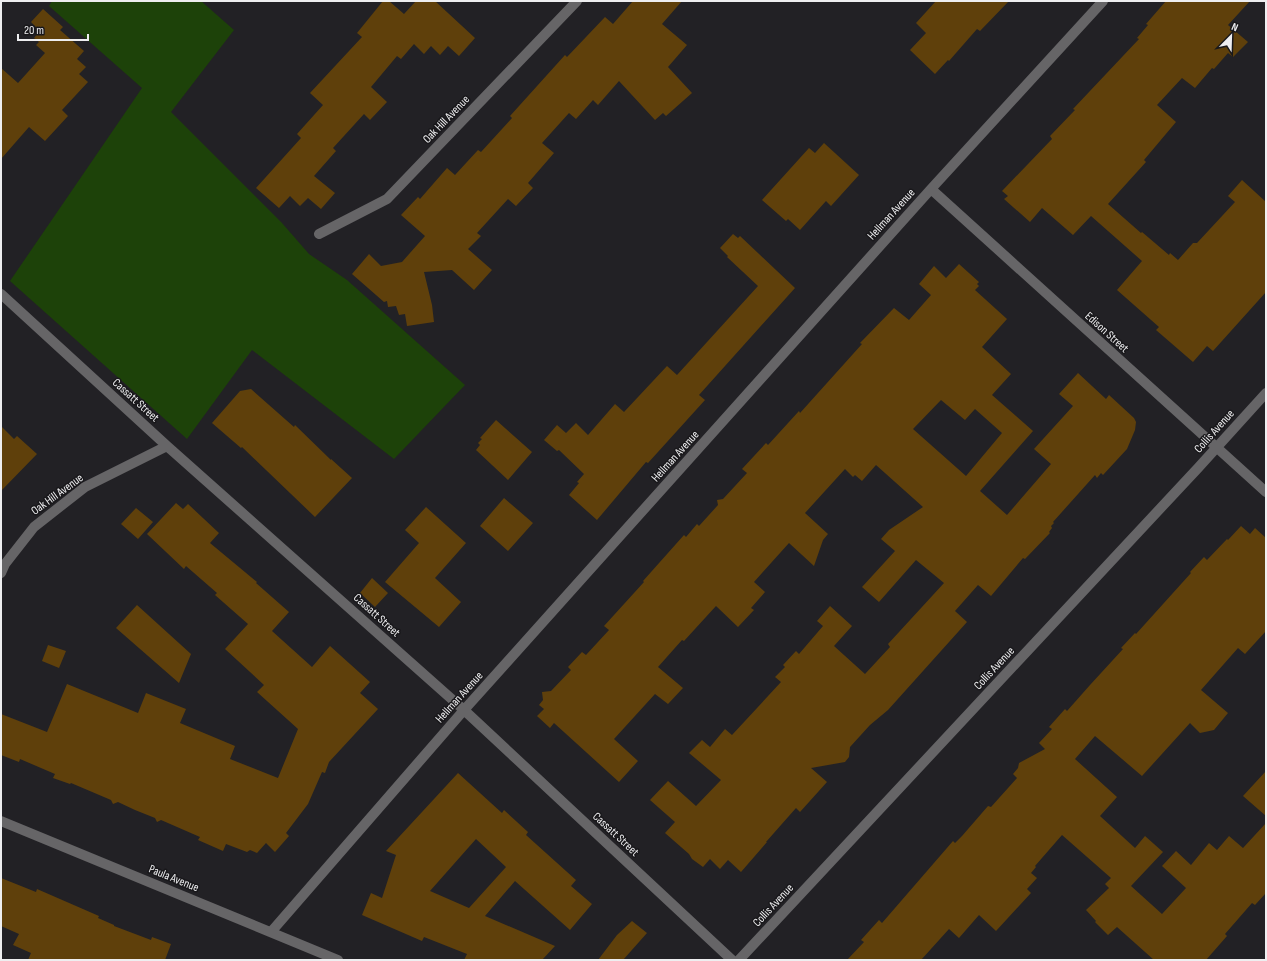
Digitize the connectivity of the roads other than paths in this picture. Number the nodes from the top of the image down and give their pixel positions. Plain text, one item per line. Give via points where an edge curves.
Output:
1 (577, 1) edge
2 (1103, 1) edge
3 (931, 189) junction
4 (319, 234) dead end
5 (1, 294) edge
6 (1266, 393) edge
7 (167, 446) junction
8 (1216, 448) junction
9 (1266, 492) edge
10 (1, 573) edge
11 (464, 710) junction
12 (1, 821) edge
13 (271, 932) junction
14 (338, 960) edge
15 (732, 960) edge
16 (739, 960) edge

1 - 4 street, Oak Hill Avenue via 387,199
2 - 3 street, Hellman Avenue
3 - 8 street, Edison Street
3 - 11 street, Hellman Avenue
5 - 7 street, Cassatt Street
6 - 8 street, Collis Avenue
7 - 10 street, Oak Hill Avenue via 85,487 34,527
7 - 11 street, Cassatt Street
8 - 9 street, Edison Street
8 - 16 street, Collis Avenue
11 - 13 street, Hellman Avenue
11 - 15 street, Cassatt Street
12 - 13 street, Paula Avenue
13 - 14 street, Paula Avenue

